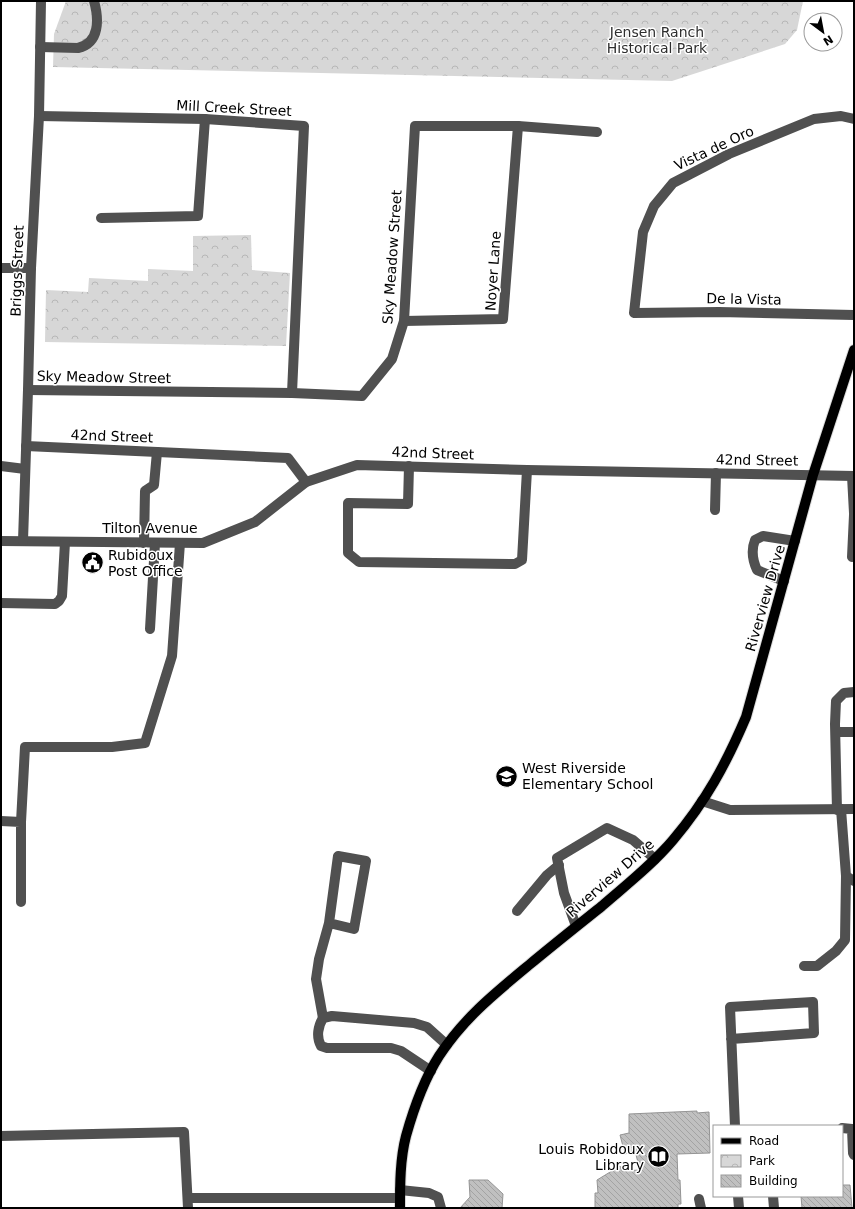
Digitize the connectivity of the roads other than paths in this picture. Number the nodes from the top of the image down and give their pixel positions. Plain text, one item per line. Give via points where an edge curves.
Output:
1 (41, 1) edge
2 (94, 1) edge
3 (40, 47) junction
4 (39, 116) junction
5 (854, 118) edge
6 (205, 120) junction
7 (518, 126) junction
8 (597, 132) dead end
9 (101, 218) dead end
10 (1, 268) edge
11 (31, 268) junction
12 (634, 313) joint
13 (854, 315) edge
14 (404, 322) junction
15 (854, 350) edge
16 (28, 390) junction
17 (292, 393) junction
18 (26, 446) junction
19 (157, 452) junction
20 (1, 466) edge
21 (409, 466) junction
22 (26, 469) junction
23 (527, 470) junction
24 (716, 473) junction
25 (813, 475) junction
26 (853, 476) edge
27 (306, 482) junction
28 (715, 510) dead end
29 (854, 514) edge
30 (1, 541) edge
31 (795, 541) junction
32 (23, 542) junction
33 (65, 542) junction
34 (144, 543) junction
35 (156, 543) junction
36 (180, 543) junction
37 (852, 556) dead end
38 (784, 581) junction
39 (1, 603) edge
40 (150, 629) dead end
41 (854, 692) edge
42 (836, 732) junction
43 (854, 732) edge
44 (702, 801) junction
45 (854, 809) edge
46 (839, 810) junction
47 (1, 821) edge
48 (21, 822) junction
49 (655, 859) junction
50 (559, 865) junction
51 (850, 879) edge
52 (21, 902) dead end
53 (517, 911) dead end
54 (329, 924) junction
55 (576, 926) junction
56 (804, 966) dead end
57 (323, 1018) junction
58 (731, 1039) junction
59 (447, 1045) junction
60 (431, 1072) junction
61 (735, 1125) edge
62 (843, 1128) edge
63 (1, 1136) edge
64 (854, 1155) edge
65 (400, 1194) junction
66 (738, 1197) edge
67 (773, 1197) edge
68 (188, 1203) edge
69 (400, 1208) edge
70 (441, 1208) edge
71 (739, 1208) edge
72 (774, 1208) edge

1 - 3 street, Briggs Street
2 - 3 street via 97,23 96,31 89,43 78,48
3 - 4 street, Briggs Street
4 - 6 street, Mill Creek Street
4 - 11 street, Briggs Street
5 - 12 street, Vista de Oro via 841,116 814,120 729,154 673,183 654,206 643,232
6 - 9 street via 198,216
6 - 17 street, Mill Creek Street via 304,126
7 - 8 street, Sky Meadow Street
7 - 14 street, Noyer Lane via 503,318
7 - 14 street, Sky Meadow Street via 415,126
10 - 11 street
11 - 16 street, Briggs Street
12 - 13 street, De la Vista
14 - 17 street, Sky Meadow Street via 392,359 362,396
15 - 25 main road, Riverview Drive
16 - 17 street, Sky Meadow Street
16 - 18 street, Briggs Street
18 - 19 street, 42nd Street
18 - 22 street, Briggs Street
19 - 27 street, 42nd Street via 288,458
19 - 34 street via 154,485 145,491
20 - 22 street
21 - 23 street, 42nd Street
21 - 23 street via 408,504 348,503 348,553 359,562 515,564 522,560
21 - 27 street, 42nd Street via 357,464
22 - 32 street, Briggs Street
23 - 24 street, 42nd Street
24 - 25 street, 42nd Street
24 - 28 street
25 - 26 street, 42nd Street
25 - 31 main road, Riverview Drive
26 - 29 street
27 - 36 street, Tilton Avenue via 255,522 203,543
29 - 37 street
30 - 32 street, Tilton Avenue
31 - 38 main road, Riverview Drive
31 - 38 street via 763,536 755,540 752,548 757,570
32 - 33 street, Tilton Avenue
33 - 34 street, Tilton Avenue
33 - 39 street via 60,602
34 - 35 street, Tilton Avenue
35 - 36 street, Tilton Avenue
35 - 40 street
36 - 48 street via 172,656 145,743 112,747 25,747
38 - 44 main road, Riverview Drive via 746,717 731,753
41 - 42 street via 844,693 836,701
42 - 43 street
42 - 46 street
44 - 46 street via 730,810
44 - 49 main road, Riverview Drive
45 - 46 street
46 - 51 street
47 - 48 street
48 - 52 street
49 - 50 street via 633,840 607,828 558,858
49 - 55 main road, Riverview Drive via 636,878
50 - 53 street via 547,875
50 - 55 street via 564,893
51 - 56 street via 845,940 836,951 816,966
54 - 54 street via 354,929 366,861 338,856
54 - 57 street via 316,979
55 - 59 main road, Riverview Drive via 486,1000
57 - 59 street via 332,1016 414,1023 427,1027
57 - 60 street via 319,1024 320,1046 391,1048 401,1051
58 - 58 street via 814,1033 813,1002 730,1007
58 - 61 street
59 - 60 main road, Riverview Drive
60 - 65 main road, Riverview Drive via 420,1094 405,1138
62 - 64 street via 852,1129
63 - 68 street via 184,1132
65 - 68 street
65 - 69 main road, Riverview Drive
65 - 70 street via 429,1193 438,1197
66 - 71 street
67 - 72 street

